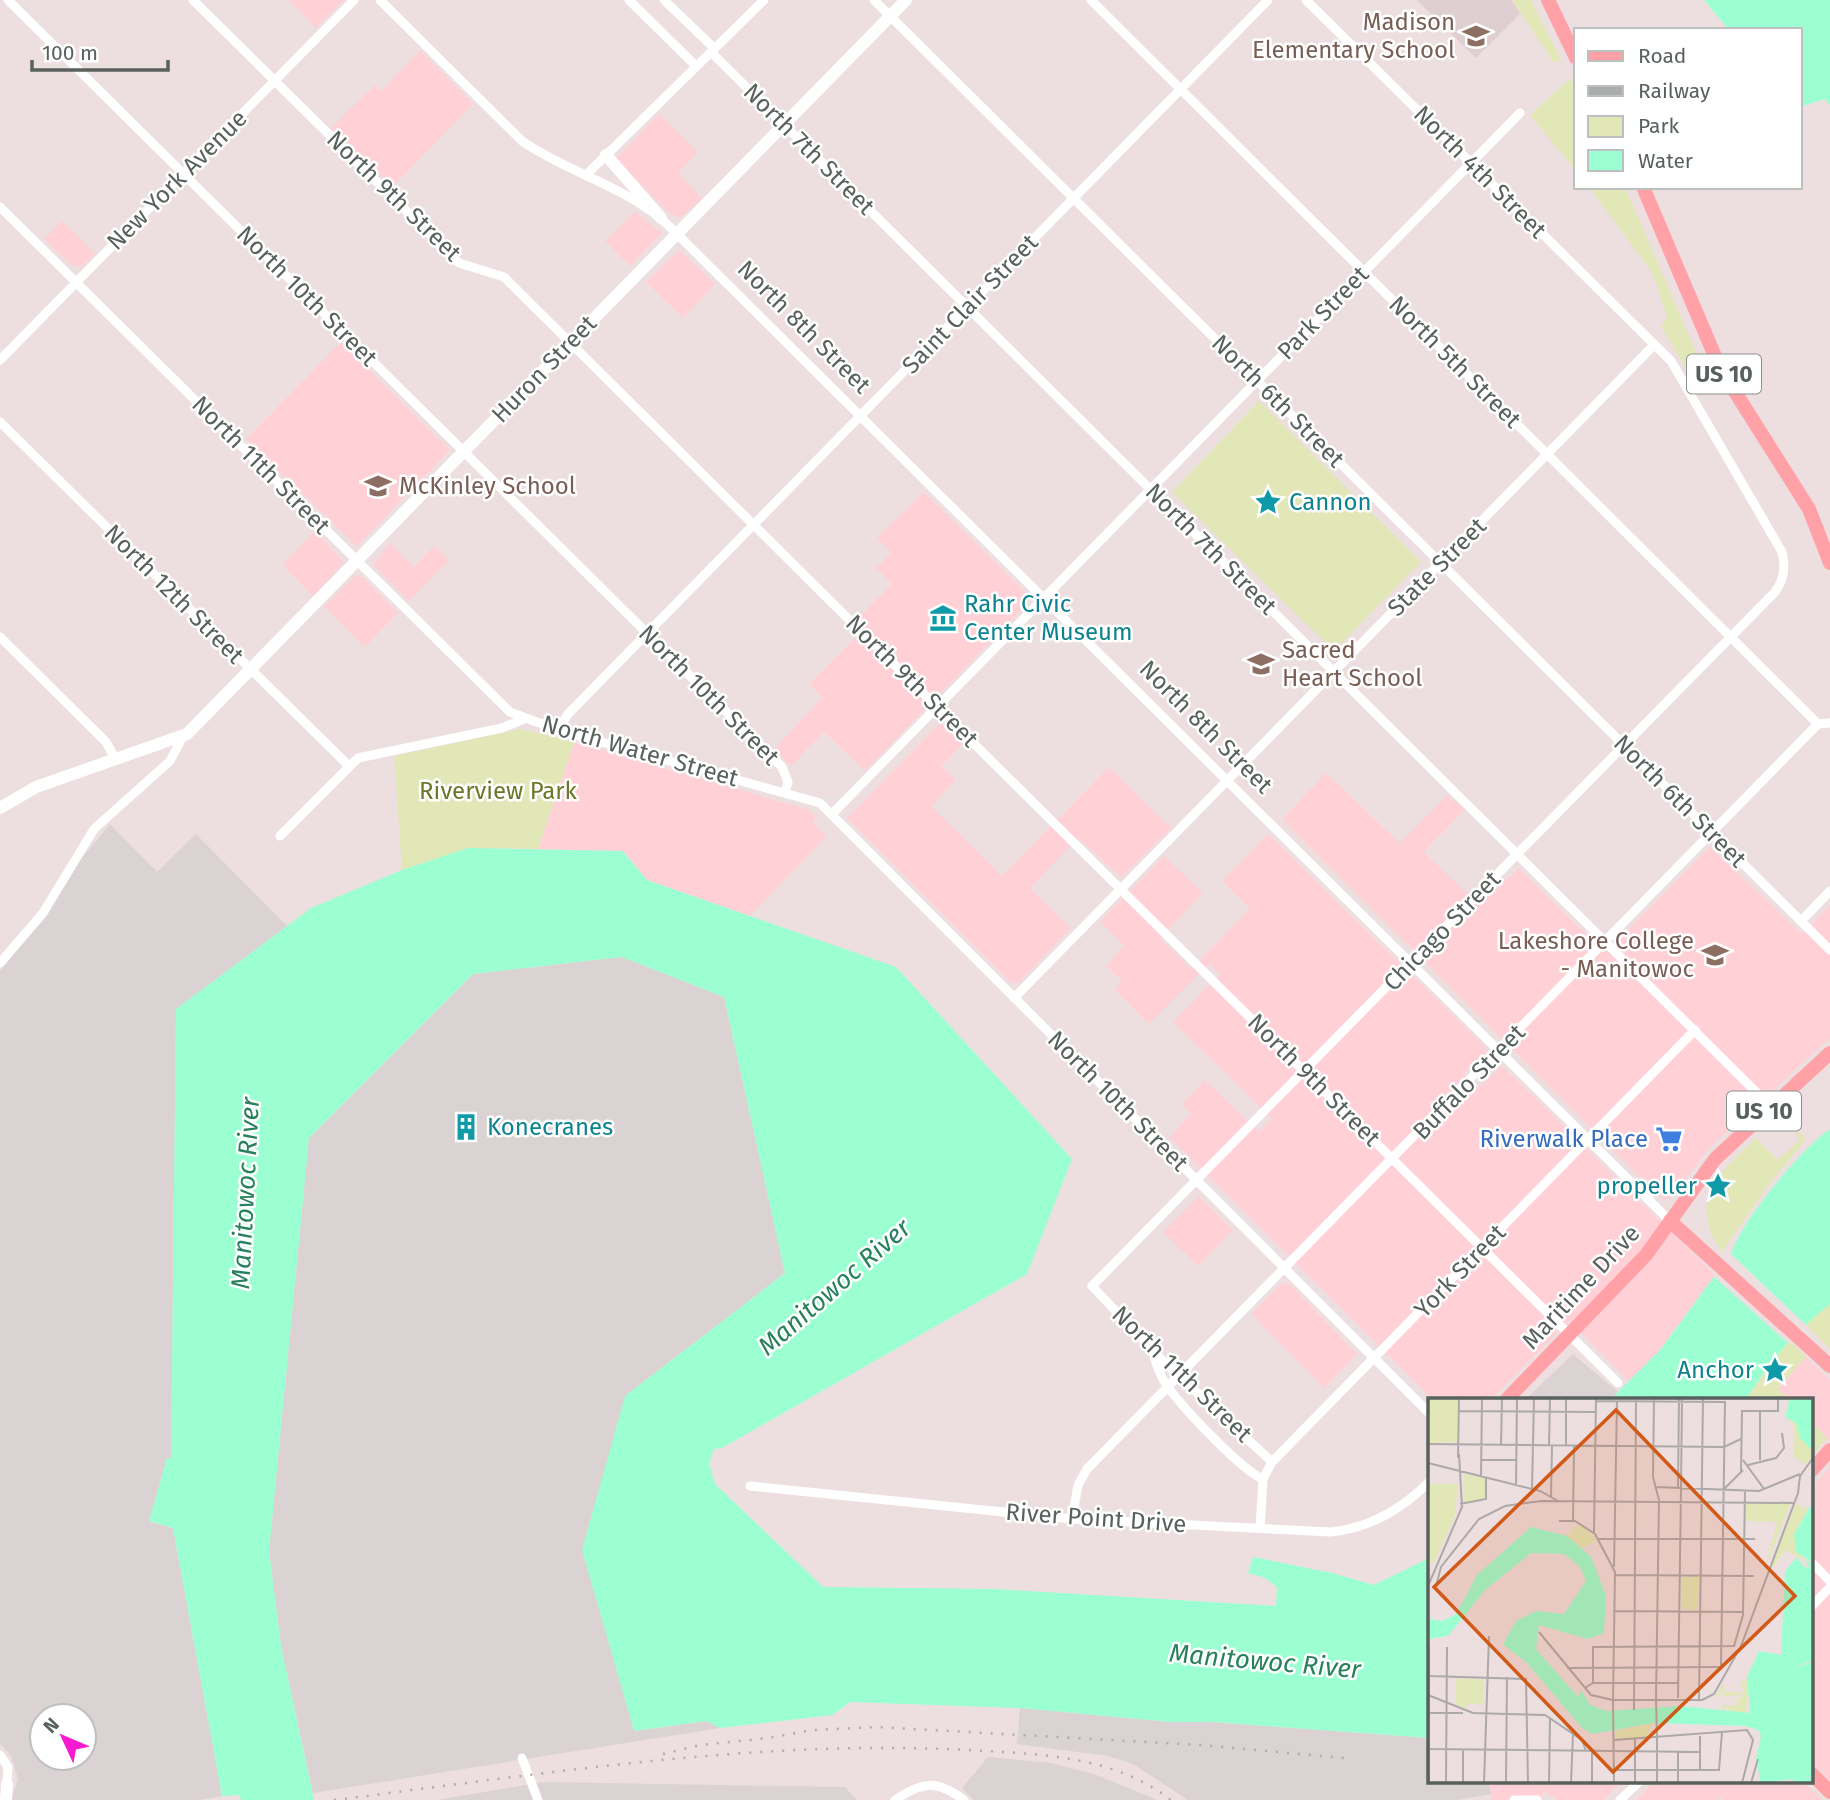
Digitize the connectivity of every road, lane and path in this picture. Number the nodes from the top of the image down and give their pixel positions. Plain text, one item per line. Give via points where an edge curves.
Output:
1 (8, 0) edge
2 (193, 0) edge
3 (354, 0) edge
4 (380, 0) edge
5 (629, 0) edge
6 (664, 0) edge
7 (764, 0) edge
8 (874, 0) edge
9 (906, 0) edge
10 (1090, 0) edge
11 (1268, 0) edge
12 (1306, 0) edge
13 (1548, 0) edge
14 (890, 16) junction
15 (712, 50) junction
16 (1574, 54) edge
17 (696, 66) junction
18 (274, 82) junction
19 (1181, 90) junction
20 (1520, 113) dead end
21 (784, 125) junction
22 (606, 155) junction
23 (1470, 163) junction
24 (183, 174) junction
25 (586, 175) junction
26 (1644, 189) edge
27 (1074, 198) junction
28 (0, 207) edge
29 (661, 218) junction
30 (677, 234) junction
31 (1364, 271) junction
32 (76, 283) junction
33 (967, 307) junction
34 (570, 342) junction
35 (1654, 345) junction
36 (0, 360) edge
37 (1257, 380) junction
38 (862, 416) junction
39 (0, 422) edge
40 (464, 452) junction
41 (1548, 454) junction
42 (1152, 490) junction
43 (754, 525) junction
44 (357, 561) junction
45 (1441, 563) junction
46 (1830, 563) edge
47 (1784, 571) joint
48 (1044, 598) junction
49 (647, 634) junction
50 (1730, 636) junction
51 (0, 638) edge
52 (250, 670) junction
53 (1333, 672) junction
54 (938, 707) junction
55 (524, 719) junction
56 (1830, 723) edge
57 (1818, 724) junction
58 (558, 730) junction
59 (182, 738) junction
60 (1624, 744) junction
61 (116, 760) junction
62 (349, 766) junction
63 (1227, 780) junction
64 (785, 792) junction
65 (0, 808) edge
66 (832, 814) junction
67 (1712, 833) junction
68 (280, 836) dead end
69 (1517, 853) junction
70 (1120, 889) junction
71 (1830, 891) edge
72 (1801, 921) junction
73 (1606, 942) junction
74 (1830, 950) edge
75 (1411, 962) junction
76 (0, 963) edge
77 (1014, 998) junction
78 (1695, 1030) junction
79 (1499, 1051) junction
80 (1830, 1053) edge
81 (1305, 1071) junction
82 (1770, 1106) junction
83 (1589, 1139) junction
84 (1394, 1159) junction
85 (1198, 1180) junction
86 (1670, 1221) junction
87 (1483, 1248) junction
88 (1287, 1268) junction
89 (1092, 1286) joint
90 (1569, 1335) junction
91 (1153, 1350) junction
92 (1376, 1357) junction
93 (1830, 1366) edge
94 (1181, 1376) junction
95 (1618, 1383) dead end
96 (1168, 1389) junction
97 (1508, 1398) edge
98 (1428, 1412) edge
99 (1830, 1450) edge
100 (1272, 1462) junction
101 (1812, 1470) edge
102 (1263, 1479) junction
103 (1428, 1483) edge
104 (750, 1486) dead end
105 (1072, 1519) junction
106 (1260, 1528) junction
107 (1812, 1563) edge
108 (1830, 1581) edge
109 (1830, 1587) edge
110 (1812, 1606) edge
111 (0, 1755) edge
112 (522, 1758) dead end
113 (1638, 1783) edge
114 (4, 1786) edge
115 (6, 1800) edge
116 (538, 1800) edge
117 (895, 1800) edge
118 (964, 1800) edge
119 (1514, 1800) edge
120 (1537, 1800) edge
121 (1620, 1800) edge

1 - 24 street, North 10th Street
2 - 18 street, North 9th Street
3 - 18 street, New York Avenue
4 - 25 street, North 8th Street via 522,141
5 - 17 street
6 - 15 street, North 7th Street
7 - 15 street
8 - 14 street, North 6th Street
9 - 14 street, Huron Street
10 - 19 street, North 5th Street
11 - 19 street, Saint Clair Street
12 - 23 street, North 4th Street
13 - 16 main road
14 - 21 street, Huron Street
14 - 27 street, North 6th Street
15 - 17 street
15 - 21 street, North 7th Street
17 - 22 street
18 - 24 street, New York Avenue
18 - 34 street, North 9th Street via 459,263 504,277
19 - 27 street, Saint Clair Street
19 - 31 street, North 5th Street
20 - 23 street, Park Street
21 - 30 street, Huron Street
21 - 33 street, North 7th Street
22 - 25 street
22 - 29 street
23 - 31 street, Park Street
23 - 35 street, North 4th Street
24 - 32 street, New York Avenue
24 - 40 street, North 10th Street
25 - 29 street, North 8th Street
26 - 46 main road, US 10 via 1720,368 1809,509
27 - 33 street, Saint Clair Street
27 - 37 street, North 6th Street
28 - 32 street, North 11th Street
29 - 30 street, North 8th Street
30 - 34 street, Huron Street
30 - 38 street, North 8th Street
31 - 37 street, Park Street
31 - 41 street, North 5th Street
32 - 36 street, New York Avenue
32 - 44 street, North 11th Street
33 - 38 street, Saint Clair Street
33 - 42 street, North 7th Street
34 - 40 street, Huron Street
34 - 43 street, North 9th Street
35 - 41 street, State Street
35 - 47 street, North 4th Street via 1671,362 1775,540 1784,558
37 - 42 street, Park Street
37 - 45 street, North 6th Street
38 - 43 street, Saint Clair Street
38 - 48 street, North 8th Street
39 - 52 street, North 12th Street
40 - 44 street, Huron Street
40 - 49 street, North 10th Street
41 - 45 street, State Street
41 - 50 street, North 5th Street
42 - 48 street, Park Street
42 - 53 street, North 7th Street
43 - 49 street, Saint Clair Street
43 - 54 street, North 9th Street
44 - 52 street, Huron Street
44 - 55 street, North 11th Street via 510,712
45 - 53 street, State Street
45 - 60 street, North 6th Street
47 - 50 street, Chicago Street via 1774,592
48 - 54 street, Park Street
48 - 63 street, North 8th Street
49 - 58 street, Saint Clair Street via 568,714
49 - 64 street, North 10th Street via 782,767 788,782
50 - 57 street, North 5th Street
50 - 60 street, Chicago Street
51 - 61 street via 106,742
52 - 59 street, Huron Street
52 - 62 street, North 12th Street
53 - 63 street, State Street
53 - 69 street, North 7th Street
54 - 66 street, Park Street
54 - 70 street, North 9th Street
55 - 58 street, North Water Street
55 - 62 street, North Water Street via 502,728 358,758
56 - 57 street
57 - 67 street, Buffalo Street
58 - 64 street, North Water Street
59 - 61 street
59 - 76 street via 170,761 94,830 43,913
60 - 67 street, North 6th Street
60 - 69 street, Chicago Street
61 - 65 street via 36,787
62 - 68 street, North Water Street
63 - 70 street, State Street
63 - 75 street, North 8th Street
64 - 66 street, North 10th Street via 820,803
66 - 77 street, North 10th Street
67 - 72 street, North 6th Street
67 - 73 street, Buffalo Street
69 - 73 street, North 7th Street
69 - 75 street, Chicago Street
70 - 77 street, State Street
70 - 81 street, North 9th Street
71 - 72 street
72 - 74 street, North 6th Street
73 - 78 street, North 7th Street
73 - 79 street, Buffalo Street
75 - 79 street, North 8th Street
75 - 81 street, Chicago Street
77 - 85 street, North 10th Street
78 - 82 street, North 7th Street
78 - 83 street, York Street
79 - 83 street, North 8th Street
79 - 84 street, Buffalo Street
80 - 82 main road, Maritime Drive / US 10
81 - 84 street, North 9th Street
81 - 85 street, Chicago Street
82 - 86 main road, Maritime Drive / US 10 via 1715,1158
83 - 86 street, North 8th Street
83 - 87 street, York Street
84 - 87 street, North 9th Street
84 - 88 street, Buffalo Street
85 - 88 street, North 10th Street
85 - 89 street, Chicago Street
86 - 90 main road, Maritime Drive via 1631,1272
86 - 93 main road, North 8th Street
87 - 90 street, North 9th Street
87 - 92 street, York Street
88 - 92 street, North 10th Street
88 - 94 street, Buffalo Street
89 - 91 street, North 11th Street
90 - 95 street, North 9th Street
90 - 97 main road, Maritime Drive
91 - 94 street, North 11th Street
91 - 96 street
92 - 98 street, North 10th Street
92 - 100 street, York Street
94 - 96 street, Buffalo Street
94 - 100 street, North 11th Street
96 - 102 street, North 11th Street via 1247,1469
96 - 105 street, Buffalo Street via 1087,1469 1078,1485
99 - 101 main road
100 - 102 street, York Street
102 - 106 street, York Street
103 - 106 street, River Point Drive via 1397,1510 1348,1530
104 - 105 street, River Point Drive
105 - 106 street, River Point Drive
107 - 108 street
109 - 110 street
111 - 114 street via 8,1767
112 - 116 street
113 - 121 street
114 - 115 street
117 - 118 street via 923,1785 945,1786
119 - 120 street

